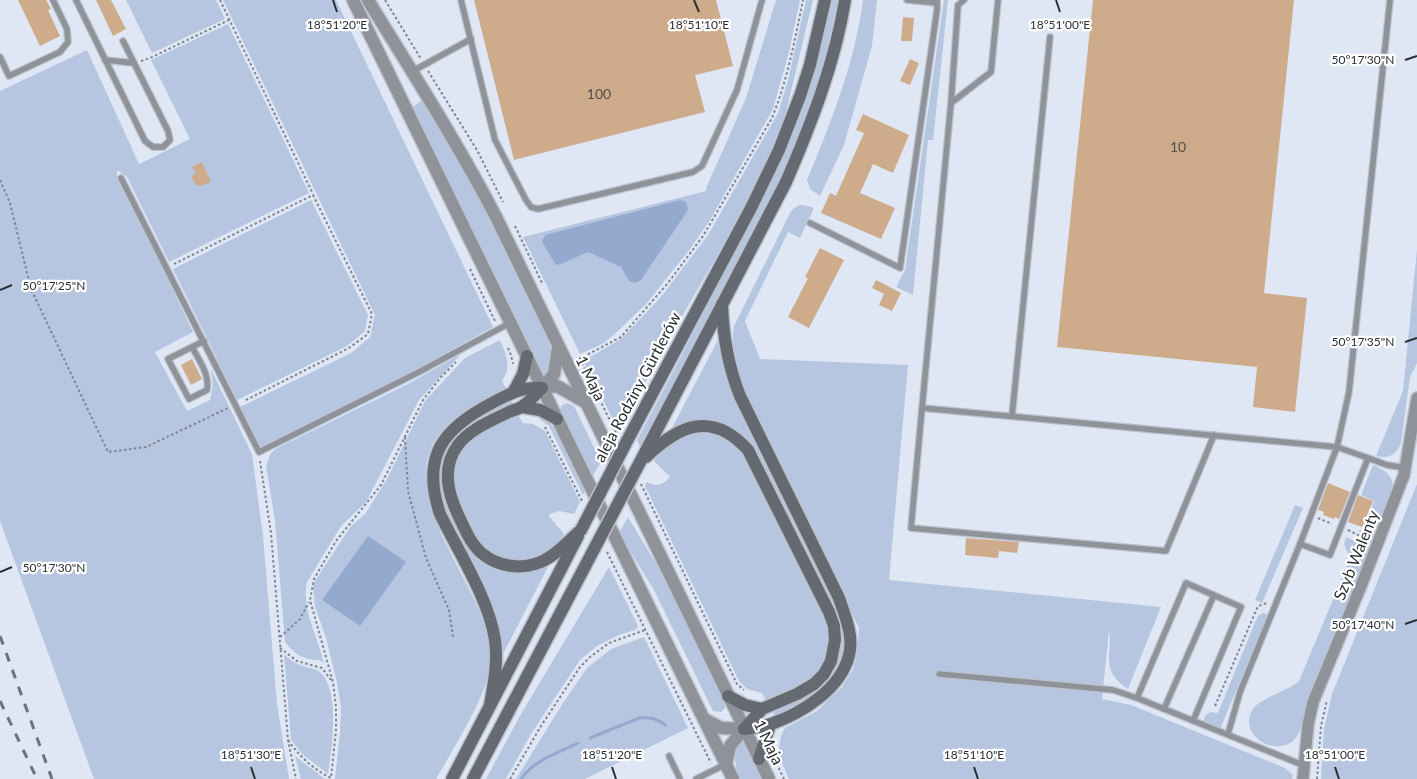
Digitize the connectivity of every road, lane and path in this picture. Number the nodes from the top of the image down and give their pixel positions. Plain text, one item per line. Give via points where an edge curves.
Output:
1 (53, 0) edge
2 (76, 0) edge
3 (220, 0) edge
4 (353, 0) edge
5 (368, 0) edge
6 (385, 0) edge
7 (461, 0) edge
8 (762, 0) edge
9 (803, 0) edge
10 (825, 0) edge
11 (845, 0) edge
12 (907, 0) edge
13 (964, 0) edge
14 (998, 0) edge
15 (1390, 0) edge
16 (937, 1) edge
17 (229, 20) junction
18 (1050, 37) dead end
19 (471, 39) junction
20 (123, 41) dead end
21 (0, 57) edge
22 (150, 58) dead end
23 (105, 60) junction
24 (134, 63) junction
25 (419, 68) junction
26 (437, 86) dead end
27 (951, 103) junction
28 (121, 178) dead end
29 (0, 180) edge
30 (313, 195) junction
31 (810, 223) dead end
32 (167, 267) junction
33 (470, 270) dead end
34 (722, 304) junction
35 (505, 326) junction
36 (204, 341) junction
37 (192, 347) junction
38 (558, 347) junction
39 (527, 356) junction
40 (579, 359) dead end
41 (458, 361) dead end
42 (513, 366) dead end
43 (542, 388) junction
44 (514, 391) junction
45 (1417, 398) edge
46 (585, 402) junction
47 (235, 405) junction
48 (522, 407) junction
49 (922, 408) junction
50 (1012, 416) junction
51 (557, 418) junction
52 (541, 425) dead end
53 (405, 435) junction
54 (1214, 435) junction
55 (1337, 446) junction
56 (259, 452) junction
57 (1368, 458) junction
58 (639, 464) junction
59 (1406, 468) junction
60 (582, 501) dead end
61 (581, 530) junction
62 (1300, 544) junction
63 (607, 553) dead end
64 (1214, 595) junction
65 (310, 600) junction
66 (645, 630) junction
67 (280, 637) junction
68 (453, 637) dead end
69 (280, 648) junction
70 (939, 674) dead end
71 (333, 682) junction
72 (728, 696) junction
73 (1137, 698) junction
74 (490, 705) junction
75 (762, 709) junction
76 (1164, 709) junction
77 (704, 719) junction
78 (1193, 720) junction
79 (770, 725) junction
80 (744, 729) junction
81 (1228, 734) junction
82 (288, 740) junction
83 (774, 749) dead end
84 (669, 756) dead end
85 (759, 758) junction
86 (726, 764) junction
87 (1305, 766) junction
88 (714, 770) junction
89 (296, 779) edge
90 (452, 779) edge
91 (473, 779) edge
92 (510, 779) edge
93 (680, 779) edge
94 (696, 779) edge
95 (733, 779) edge
96 (769, 779) edge
97 (784, 779) edge
98 (1303, 779) edge

1 - 21 lane via 67,29 68,42 60,52 9,76
2 - 23 lane
3 - 17 path
4 - 35 street
5 - 25 street, 1 Maja
6 - 25 path
7 - 19 lane
8 - 19 lane via 737,90 702,166 693,172 538,209 531,207 526,200 495,140
9 - 40 path via 790,60 772,118 703,236 668,283 621,336
10 - 61 main road, aleja Rodziny Gürtlerów, bridge via 800,96 779,150
11 - 34 main road via 829,68 806,133 781,191
12 - 16 lane
13 - 27 lane via 958,5
14 - 27 lane via 991,72
15 - 55 lane via 1349,392
16 - 31 lane via 900,268
17 - 22 path
17 - 30 path
18 - 50 lane
19 - 25 lane
20 - 24 lane
23 - 24 lane
23 - 24 lane via 145,141 153,147 162,147 170,140 168,132
25 - 26 path
25 - 38 street, 1 Maja
27 - 49 lane
28 - 32 lane
29 - 47 path via 10,203 31,289 108,452 146,447
30 - 32 path
30 - 47 path via 372,314 368,334 349,348
32 - 36 lane
33 - 35 path
34 - 58 main road
34 - 79 main road via 723,336 731,373 839,598 850,638 850,654 844,669 829,690 809,705
35 - 39 street
35 - 42 path
35 - 56 lane
36 - 37 lane
36 - 47 lane
37 - 37 lane via 168,359 189,399 207,390 208,384
38 - 43 street via 554,374
38 - 46 street, 1 Maja
39 - 43 street
39 - 44 main road via 523,374
41 - 53 path via 423,400
43 - 44 main road
43 - 46 street via 557,386
43 - 48 main road
43 - 51 street
44 - 74 main road via 464,419 446,435 433,466 434,497 440,514 488,613 495,640 496,668
45 - 59 street, Szyb Walenty
46 - 72 street, 1 Maja
47 - 56 lane
48 - 51 main road via 540,410
48 - 61 main road via 469,434 451,458 448,488 461,523 469,539 485,556 510,566 546,560
49 - 50 lane
49 - 54 lane via 911,528 1166,551
50 - 54 lane
51 - 77 street
52 - 60 path via 546,428
53 - 65 path via 381,485 336,541 314,578
53 - 68 path via 408,491 426,558 449,610
54 - 55 lane
55 - 57 lane
55 - 62 lane
56 - 67 path via 271,533
57 - 59 lane
57 - 62 lane via 1330,555
58 - 75 main road via 663,441 699,425 728,432 742,443 753,459 828,612 835,640 831,661 814,684
58 - 91 main road, bridge
59 - 87 street, Szyb Walenty via 1313,702
61 - 74 main road, aleja Rodziny Gürtlerów
62 - 81 lane via 1240,692
63 - 66 path
64 - 73 lane via 1186,583
64 - 76 lane
64 - 78 lane via 1241,607
65 - 67 path via 300,620
65 - 71 path
66 - 88 path
66 - 92 path via 609,643 580,668
67 - 69 path
69 - 71 path via 298,661 322,668
69 - 82 path
70 - 73 lane via 1113,690
71 - 82 path via 336,730 331,778 298,754
72 - 75 main road
72 - 80 street, 1 Maja
73 - 76 lane
74 - 90 main road, aleja Rodziny Gürtlerów
75 - 80 main road
76 - 78 lane
77 - 80 street via 722,728
77 - 86 street
78 - 81 lane
79 - 80 main road
79 - 85 main road
80 - 85 street, 1 Maja
80 - 86 street via 730,746
81 - 87 lane
82 - 89 path
83 - 97 path via 774,758
84 - 93 lane
85 - 96 street, 1 Maja
86 - 88 lane
86 - 95 street
87 - 98 street, Szyb Walenty
88 - 94 lane

